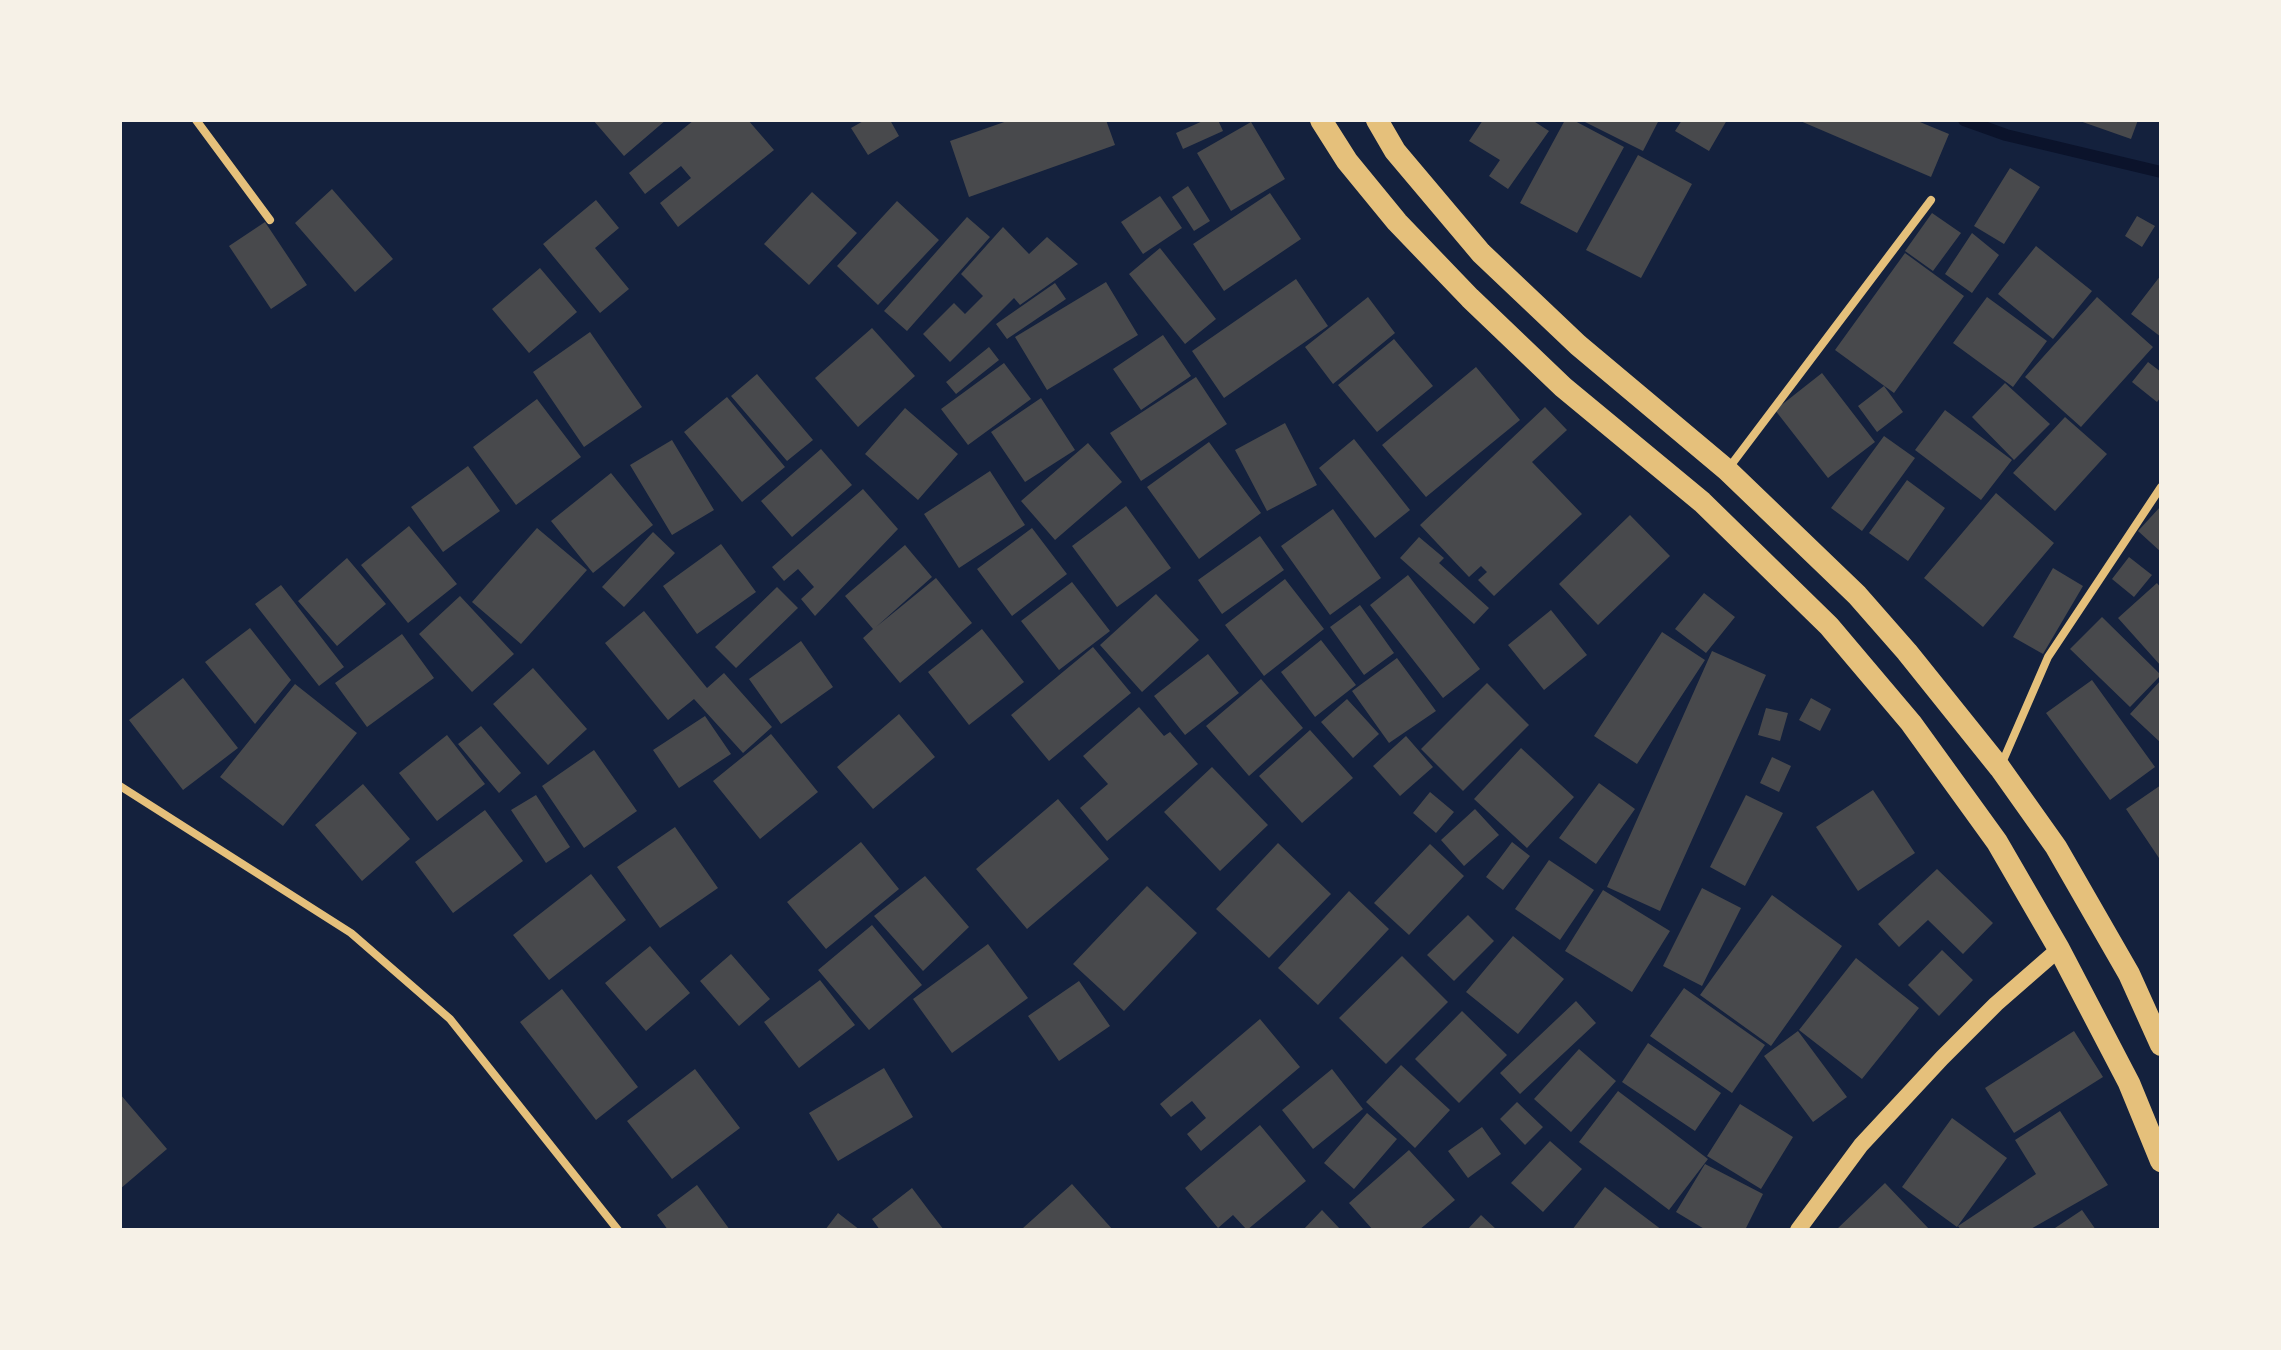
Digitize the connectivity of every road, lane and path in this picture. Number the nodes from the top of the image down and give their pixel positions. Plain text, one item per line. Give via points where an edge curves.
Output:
1 (196, 120) edge
2 (1321, 120) edge
3 (1377, 120) edge
4 (1931, 200) dead end
5 (270, 220) dead end
6 (1727, 470) junction
7 (2161, 487) edge
8 (2000, 768) junction
9 (120, 786) edge
10 (2059, 949) junction
11 (2161, 1045) edge
12 (2161, 1161) edge
13 (618, 1230) edge
14 (1798, 1230) edge

1 - 5 street
2 - 10 highway via 1397,222 1470,298 1563,387 1702,502 1829,626 1911,723 1997,842
3 - 6 highway via 1395,151 1481,253 1578,345
4 - 6 street
6 - 8 highway via 1857,595
7 - 8 street via 2048,657
8 - 11 highway via 2056,847 2129,974
9 - 13 street via 351,933 450,1019
10 - 12 highway via 2129,1083
10 - 14 main road via 1996,1004 1861,1145

